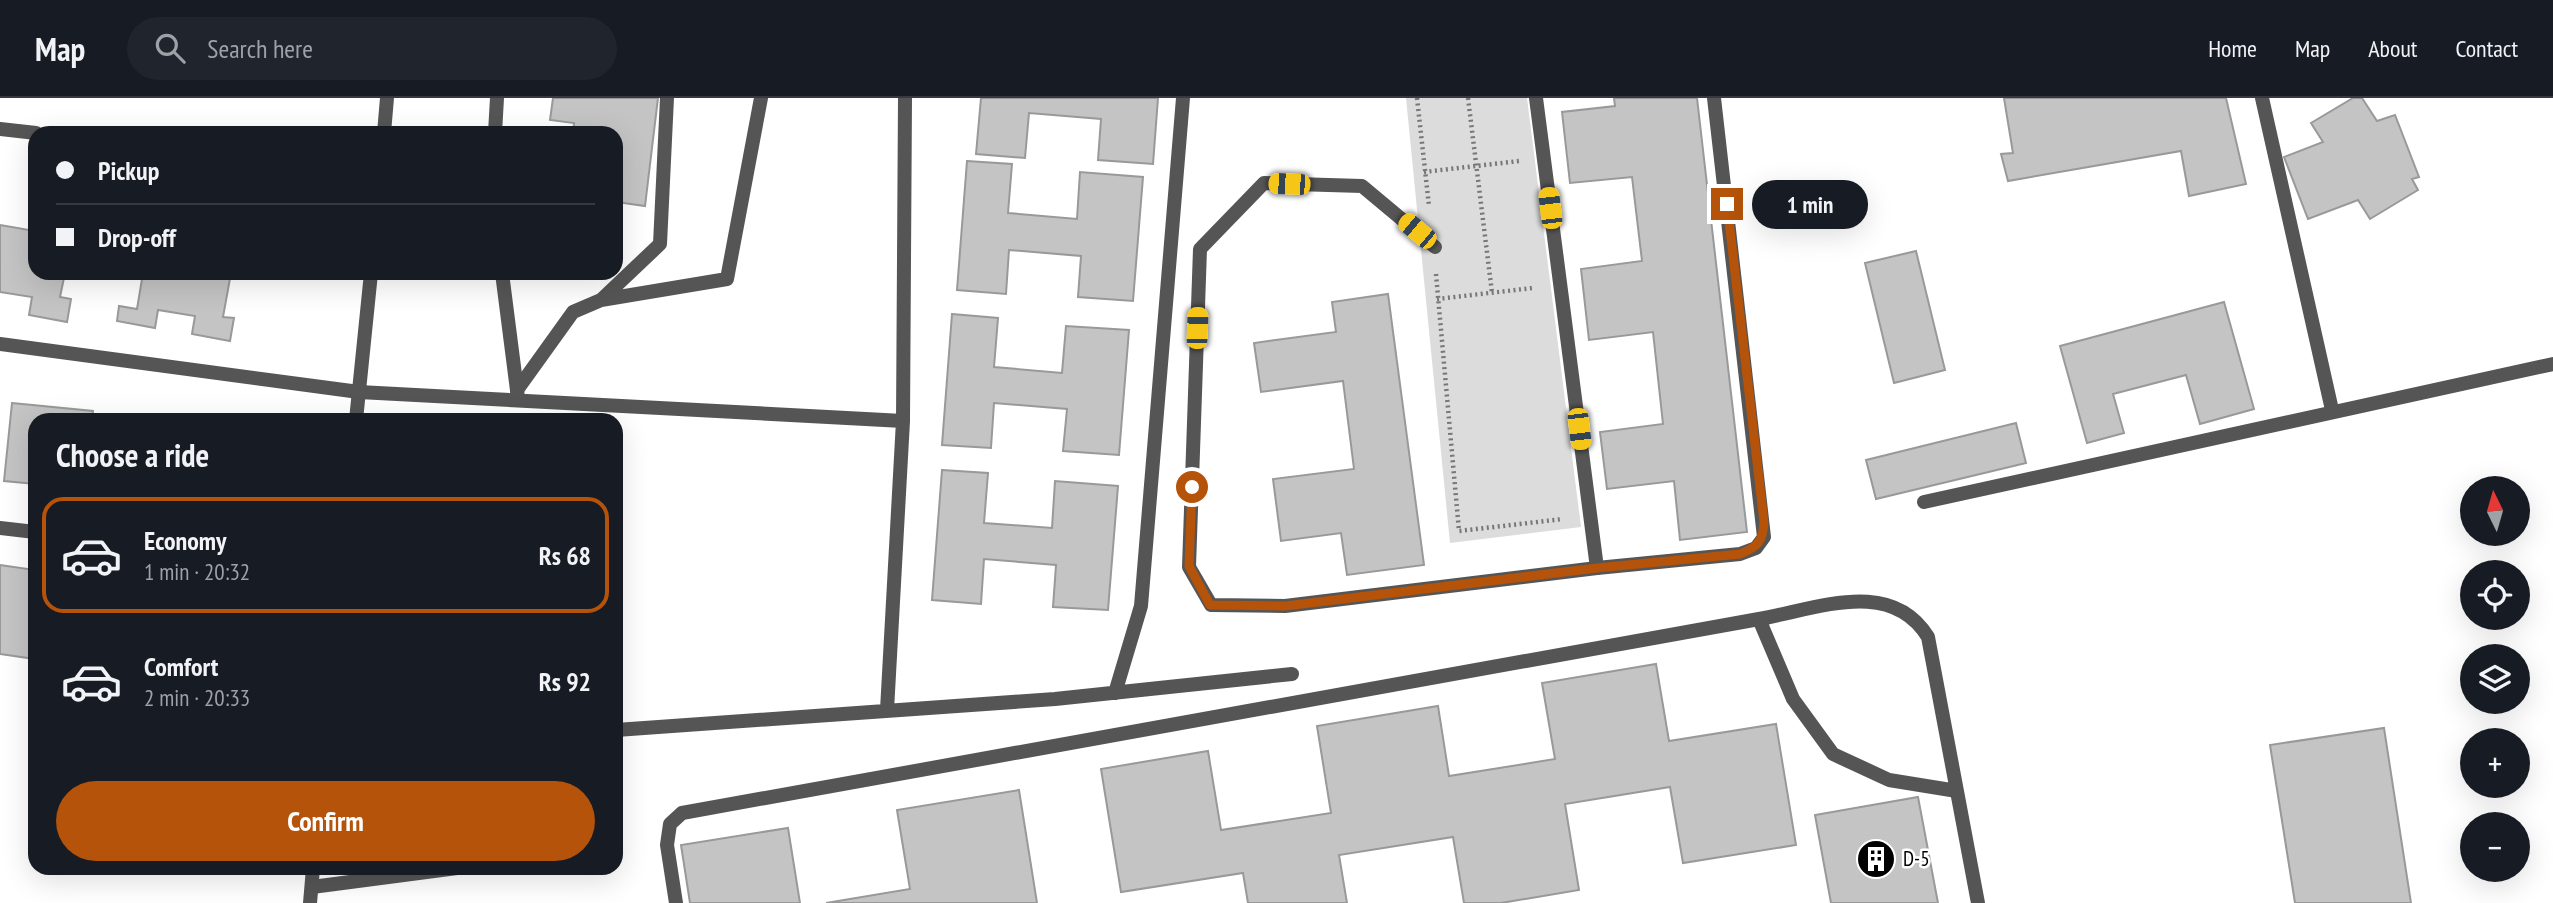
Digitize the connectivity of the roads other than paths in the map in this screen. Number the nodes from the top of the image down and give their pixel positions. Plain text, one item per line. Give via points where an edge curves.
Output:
1 (387, 98) edge
2 (498, 98) edge
3 (667, 98) edge
4 (761, 98) edge
5 (905, 98) edge
6 (1183, 98) edge
7 (1536, 98) edge
8 (1714, 98) edge
9 (2262, 98) edge
10 (385, 126) edge
11 (496, 126) edge
12 (0, 129) edge
13 (28, 132) edge
14 (1435, 247) road end
15 (623, 279) edge
16 (369, 280) edge
17 (503, 280) edge
18 (622, 280) edge
19 (601, 300) junction
20 (0, 344) edge
21 (2553, 364) edge
22 (359, 391) junction
23 (517, 394) junction
24 (2332, 411) junction
25 (357, 413) edge
26 (904, 421) junction
27 (1924, 502) dead end
28 (0, 528) edge
29 (28, 532) edge
30 (1597, 568) junction
31 (1759, 619) junction
32 (1292, 674) dead end
33 (1115, 693) junction
34 (887, 710) junction
35 (623, 729) edge
36 (1956, 790) junction
37 (313, 875) edge
38 (404, 875) edge
39 (312, 887) junction
40 (310, 903) edge
41 (676, 903) edge
42 (1978, 903) edge

1 - 10 street
2 - 11 street
3 - 15 street via 660,244
4 - 19 street via 727,279
5 - 26 street
6 - 33 street via 1141,606
7 - 30 street
8 - 30 street via 1764,537 1756,548 1740,554
9 - 24 street
12 - 13 street
14 - 30 street via 1362,186 1264,183 1200,249 1189,566 1210,605 1285,606
16 - 22 street
17 - 23 street
18 - 19 street
19 - 23 street via 573,312
20 - 22 street
21 - 24 street
22 - 23 street
22 - 25 street
23 - 26 street
24 - 27 street
26 - 34 street
28 - 29 street
31 - 36 street via 1793,699 1833,754 1889,780
31 - 36 street via 1876,601 1897,606 1917,619 1928,637
31 - 41 street via 682,813 670,824 667,845
32 - 33 street
33 - 34 street
34 - 35 street
36 - 42 street
37 - 39 street
38 - 39 street
39 - 40 street

